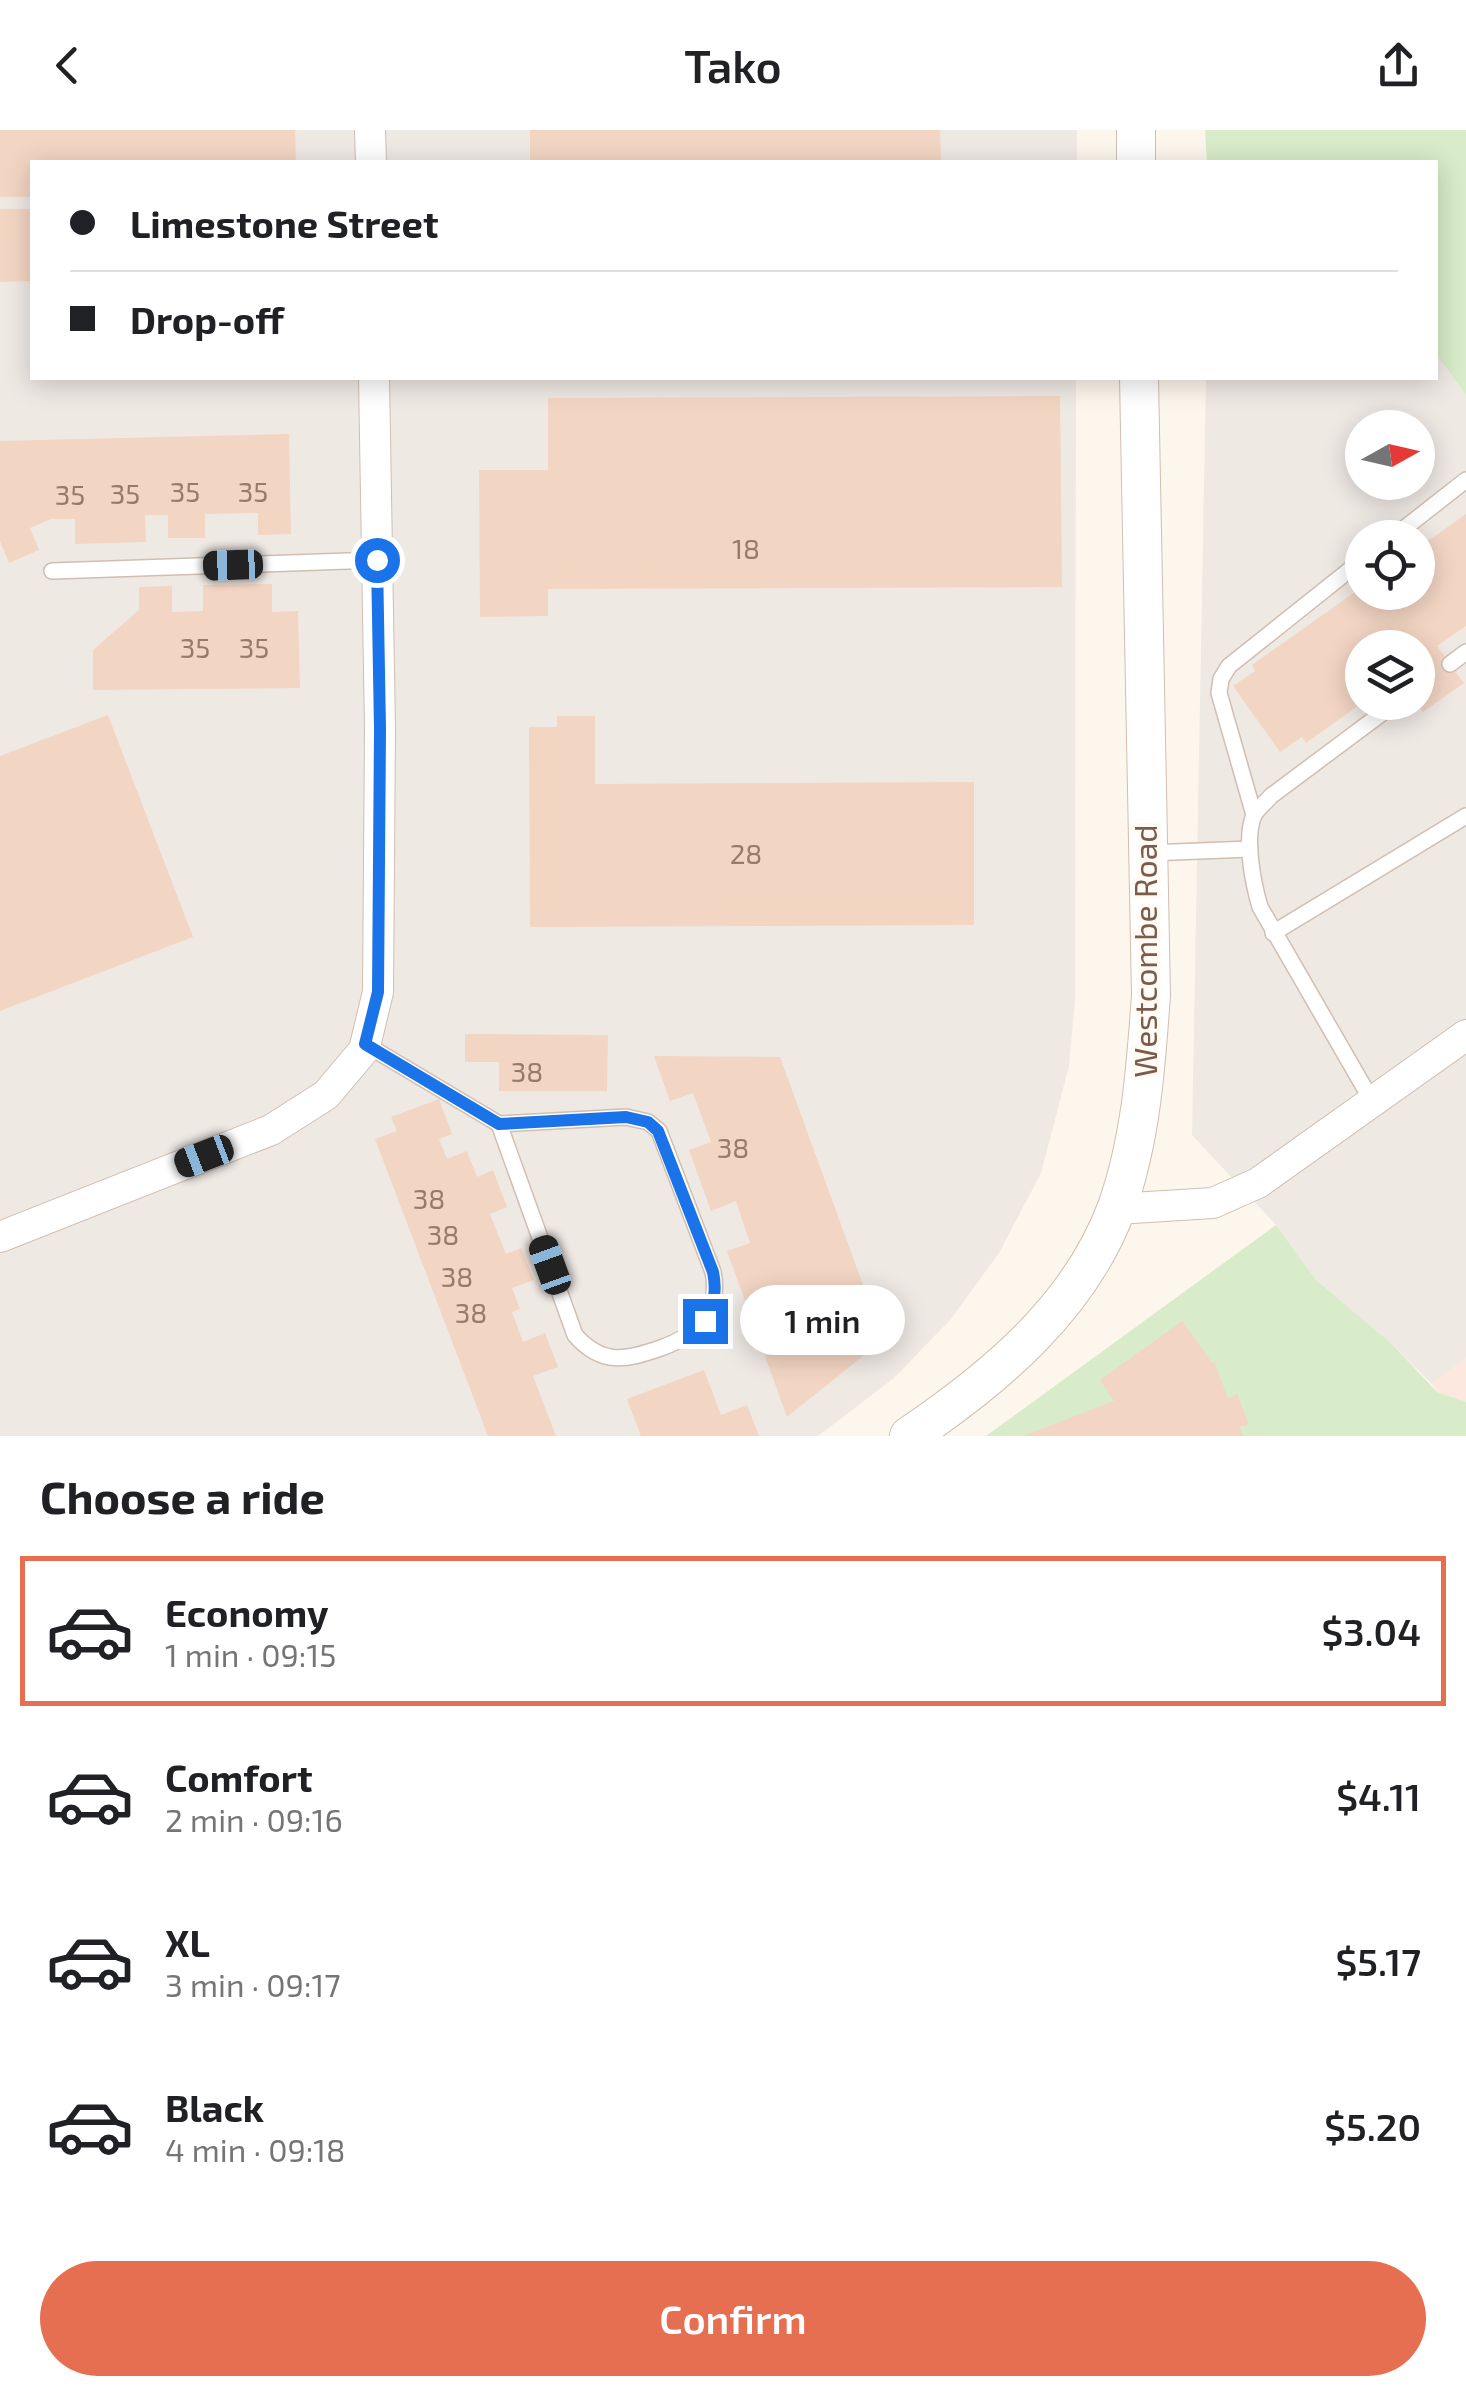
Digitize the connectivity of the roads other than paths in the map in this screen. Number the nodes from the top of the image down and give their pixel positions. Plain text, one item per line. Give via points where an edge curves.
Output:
1 (370, 130) edge
2 (1136, 130) edge
3 (371, 160) edge
4 (1136, 160) edge
5 (374, 380) edge
6 (1140, 380) edge
7 (1466, 480) edge
8 (1415, 520) edge
9 (377, 560) junction
10 (52, 571) dead end
11 (1345, 574) edge
12 (1466, 652) edge
13 (1450, 664) dead end
14 (1373, 720) edge
15 (1254, 815) junction
16 (1466, 816) edge
17 (1250, 849) junction
18 (1146, 853) junction
19 (1273, 933) junction
20 (1466, 1036) edge
21 (365, 1044) junction
22 (1372, 1101) junction
23 (499, 1124) junction
24 (1116, 1209) junction
25 (0, 1236) edge
26 (909, 1436) edge

1 - 3 street
2 - 4 street
5 - 9 street
6 - 18 street, Westcombe Road
7 - 8 lane
9 - 10 lane
9 - 21 street via 378,992
11 - 15 lane via 1220,679
12 - 13 lane
14 - 15 lane
15 - 17 lane
16 - 19 lane
17 - 18 lane
17 - 19 lane via 1252,881
18 - 24 street, Westcombe Road via 1150,995 1144,1087
19 - 22 lane
20 - 22 street
21 - 23 lane
21 - 25 street via 326,1096 271,1130
22 - 24 street via 1258,1183 1213,1203
23 - 23 lane via 626,1117 658,1131 713,1272 716,1288 705,1321 674,1343 630,1359 588,1350 575,1335
24 - 26 street, Westcombe Road via 1080,1278 1021,1350

